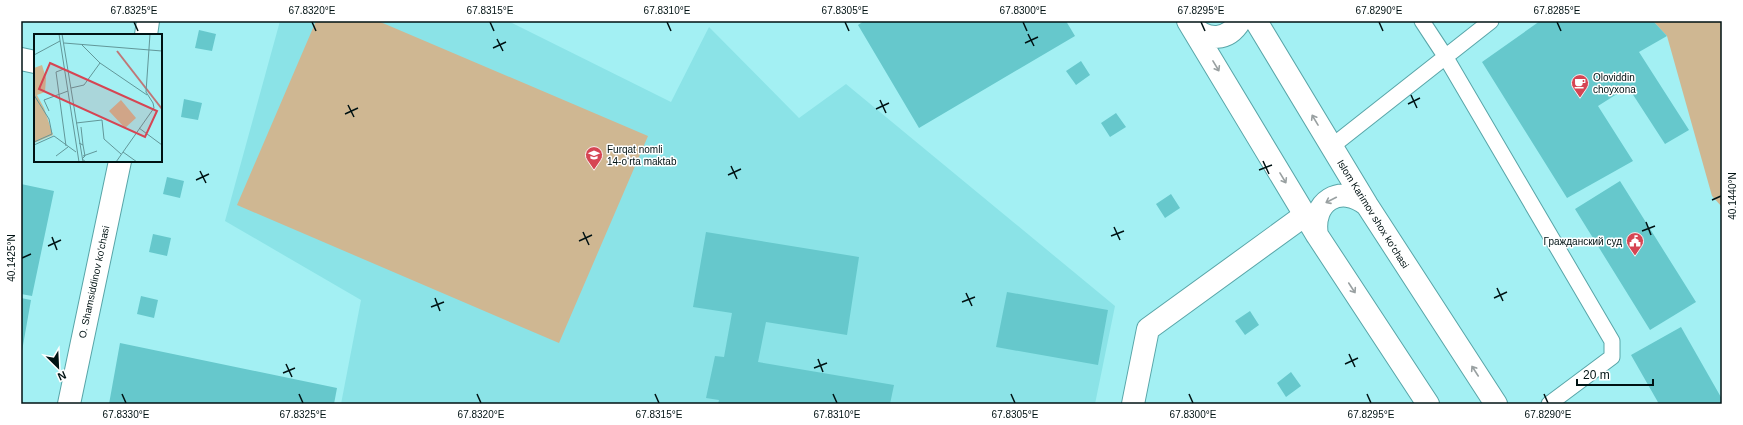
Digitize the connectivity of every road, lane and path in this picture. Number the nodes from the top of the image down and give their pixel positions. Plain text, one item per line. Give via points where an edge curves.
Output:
1 (148, 21) edge
2 (1240, 21) edge
3 (1256, 21) edge
4 (1422, 21) edge
5 (1491, 21) edge
6 (1190, 23) edge
7 (146, 34) edge
8 (1445, 56) junction
9 (21, 59) edge
10 (34, 62) edge
11 (1331, 147) junction
12 (120, 162) edge
13 (1367, 205) junction
14 (1305, 215) junction
15 (1317, 235) junction
16 (69, 404) edge
17 (1133, 404) edge
18 (1428, 404) edge
19 (1496, 404) edge
20 (1549, 404) edge

1 - 7 main road
2 - 6 main road via 1236,28 1222,37 1204,36
11 -> 3 main road, Islom Karimov shox ko'chasi
4 - 8 lane
5 - 8 lane
6 -> 14 main road
8 - 11 lane
8 - 20 lane via 1612,340 1612,357
9 - 10 main road
11 - 13 main road, Islom Karimov shox ko'chasi
12 - 16 main road, O. Shamsiddinov ko'chasi
13 -> 15 main road via 1356,198 1342,195 1326,202 1316,218
19 -> 13 main road, Islom Karimov shox ko'chasi
14 - 15 main road
14 - 17 main road via 1148,329
15 -> 18 main road

